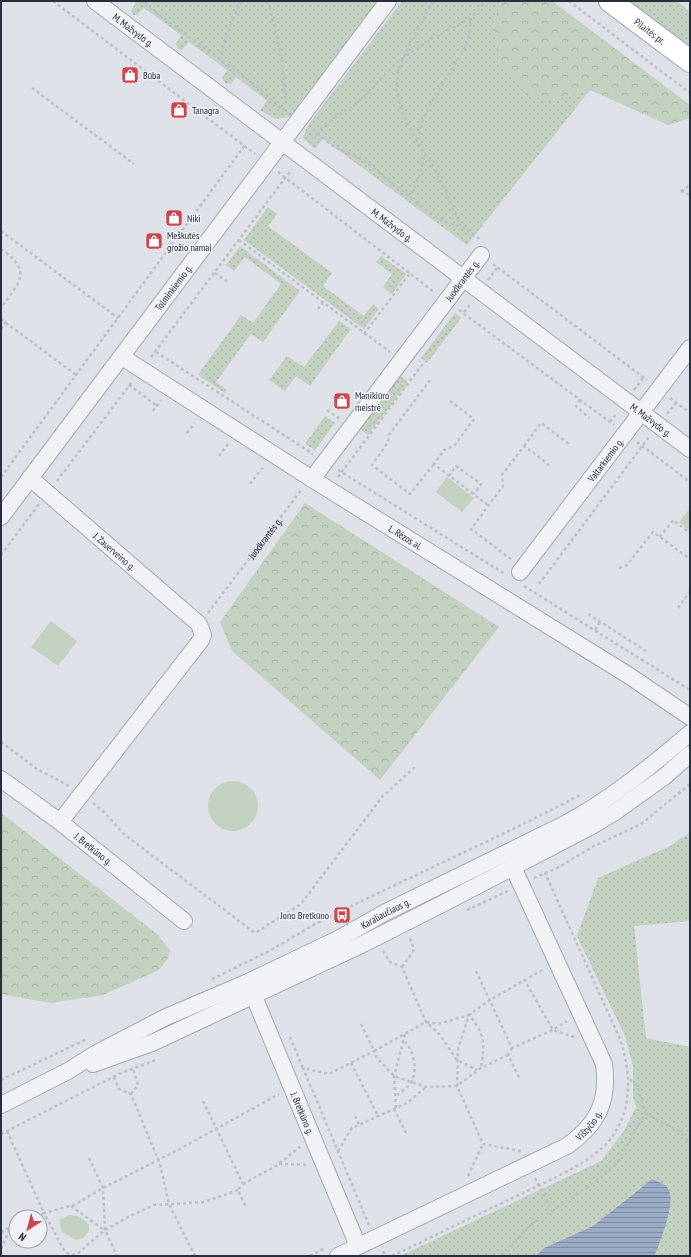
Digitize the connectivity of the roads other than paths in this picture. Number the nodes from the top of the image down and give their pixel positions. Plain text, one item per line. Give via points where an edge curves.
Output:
1 (95, 1) edge
2 (388, 1) edge
3 (610, 1) edge
4 (690, 61) edge
5 (282, 142) junction
6 (481, 255) road end
7 (463, 278) junction
8 (690, 348) edge
9 (122, 357) junction
10 (641, 412) junction
11 (690, 449) edge
12 (30, 478) junction
13 (312, 479) junction
14 (1, 517) edge
15 (518, 575) road end
16 (690, 717) edge
17 (690, 733) edge
18 (690, 754) edge
19 (1, 780) edge
20 (60, 822) junction
21 (513, 867) junction
22 (184, 921) dead end
23 (251, 989) junction
24 (1, 1105) edge
25 (355, 1240) junction
26 (333, 1252) edge

1 - 5 street, M. Mažvydo g.
2 - 5 street, Tolminkiemio g.
3 - 4 main road, Pilaitės pr.
5 - 7 street, M. Mažvydo g.
5 - 9 street, Tolminkiemio g.
6 - 7 street, Juodkrantės g.
7 - 10 street, M. Mažvydo g.
7 - 13 street, Juodkrantės g.
8 - 10 street, Valtarkiemio g.
9 - 12 street, Tolminkiemio g.
9 - 13 street, L. Rėzos al.
10 - 11 street, M. Mažvydo g.
10 - 15 street, Valtarkiemio g.
12 - 14 street, Tolminkiemio g.
12 - 20 street, J. Zauerveino g. via 199,624 202,635 202,640
13 - 16 street, L. Rėzos al. via 628,675
17 - 23 street, Karaliaučiaus g. via 632,782 588,812 384,913
18 - 21 street, Karaliaučiaus g. via 664,777 615,812
19 - 20 street, J. Bretkūno g.
20 - 22 street, J. Bretkūno g.
21 - 23 street, Karaliaučiaus g. via 361,945
21 - 25 street, Vištyčio g. via 604,1064 605,1095 600,1110 592,1124 567,1146 373,1228
23 - 24 street, Karaliaučiaus g. via 152,1043 68,1071
23 - 25 street, J. Bretkūno g.
25 - 26 street, Vištyčio g.

